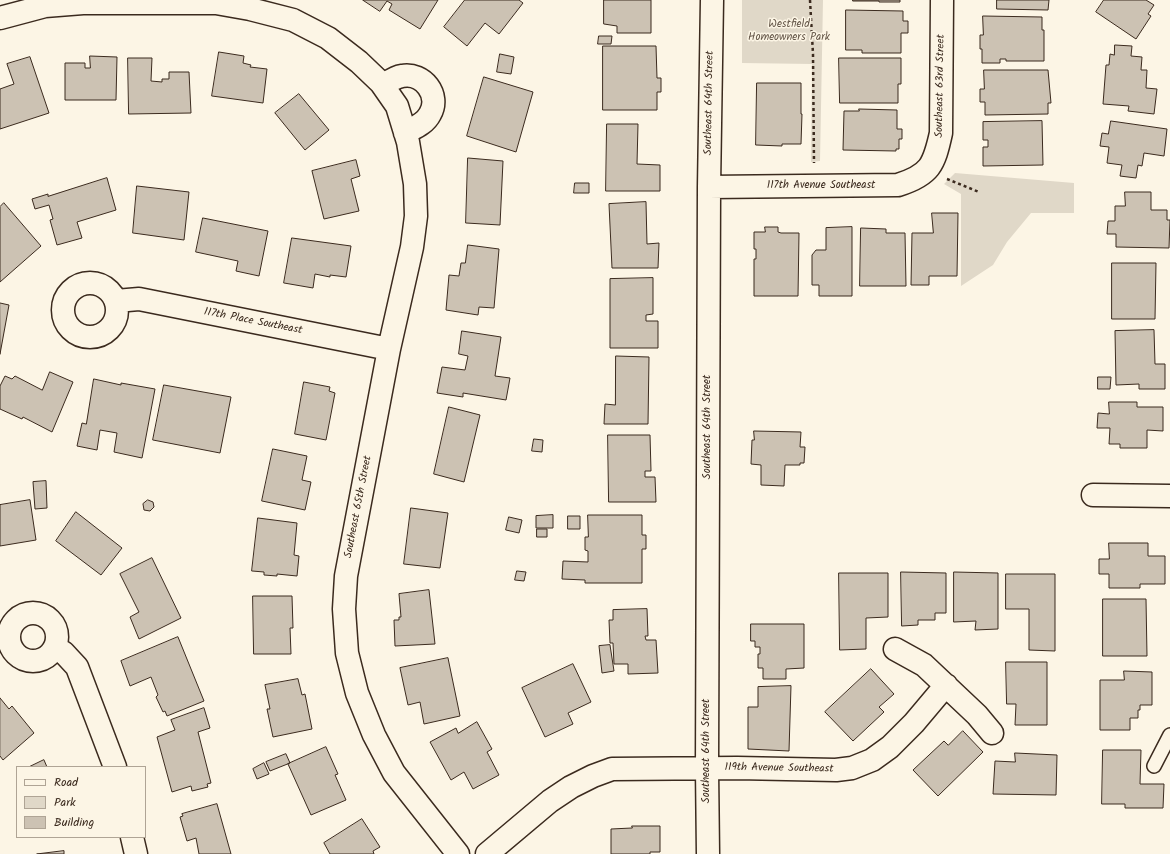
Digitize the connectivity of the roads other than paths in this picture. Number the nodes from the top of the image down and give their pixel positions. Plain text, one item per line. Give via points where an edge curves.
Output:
1 (712, 0) edge
2 (942, 0) edge
3 (216, 1) edge
4 (0, 18) edge
5 (383, 86) junction
6 (405, 133) junction
7 (937, 174) joint
8 (709, 187) junction
9 (116, 301) dead end
10 (389, 349) junction
11 (1092, 495) dead end
12 (1170, 496) edge
13 (55, 647) dead end
14 (895, 649) dead end
15 (946, 686) junction
16 (992, 732) dead end
17 (1170, 736) edge
18 (115, 766) edge
19 (1154, 766) dead end
20 (707, 769) junction
21 (132, 838) edge
22 (136, 854) edge
23 (458, 854) edge
24 (487, 854) edge
25 (708, 854) edge

1 - 8 street, Southeast 64th Street
2 - 7 street, Southeast 63rd Street via 941,133
3 - 4 street via 83,3 45,6
3 - 5 street via 293,20 328,38 359,62
5 - 6 street, Southeast 65th Street via 397,106
5 - 6 street via 391,79 409,75 426,83 431,91 433,98 430,114 419,126
6 - 10 street, Southeast 65th Street via 415,184 416,216 412,247
7 - 8 street, 117th Avenue Southeast via 898,186
8 - 20 street, Southeast 64th Street
9 - 10 street, 117th Place Southeast via 139,299
10 - 23 street, Southeast 65th Street via 346,576 344,609 347,653 357,693 374,735 394,773
11 - 12 street
13 - 18 street via 77,667
14 - 15 street via 924,665
15 - 16 street via 977,714
15 - 20 street, 119th Avenue Southeast via 890,747 872,760 852,768
17 - 19 lane
20 - 24 street, 119th Avenue Southeast via 612,769 593,776 550,801
20 - 25 street, Southeast 64th Street
21 - 22 street

